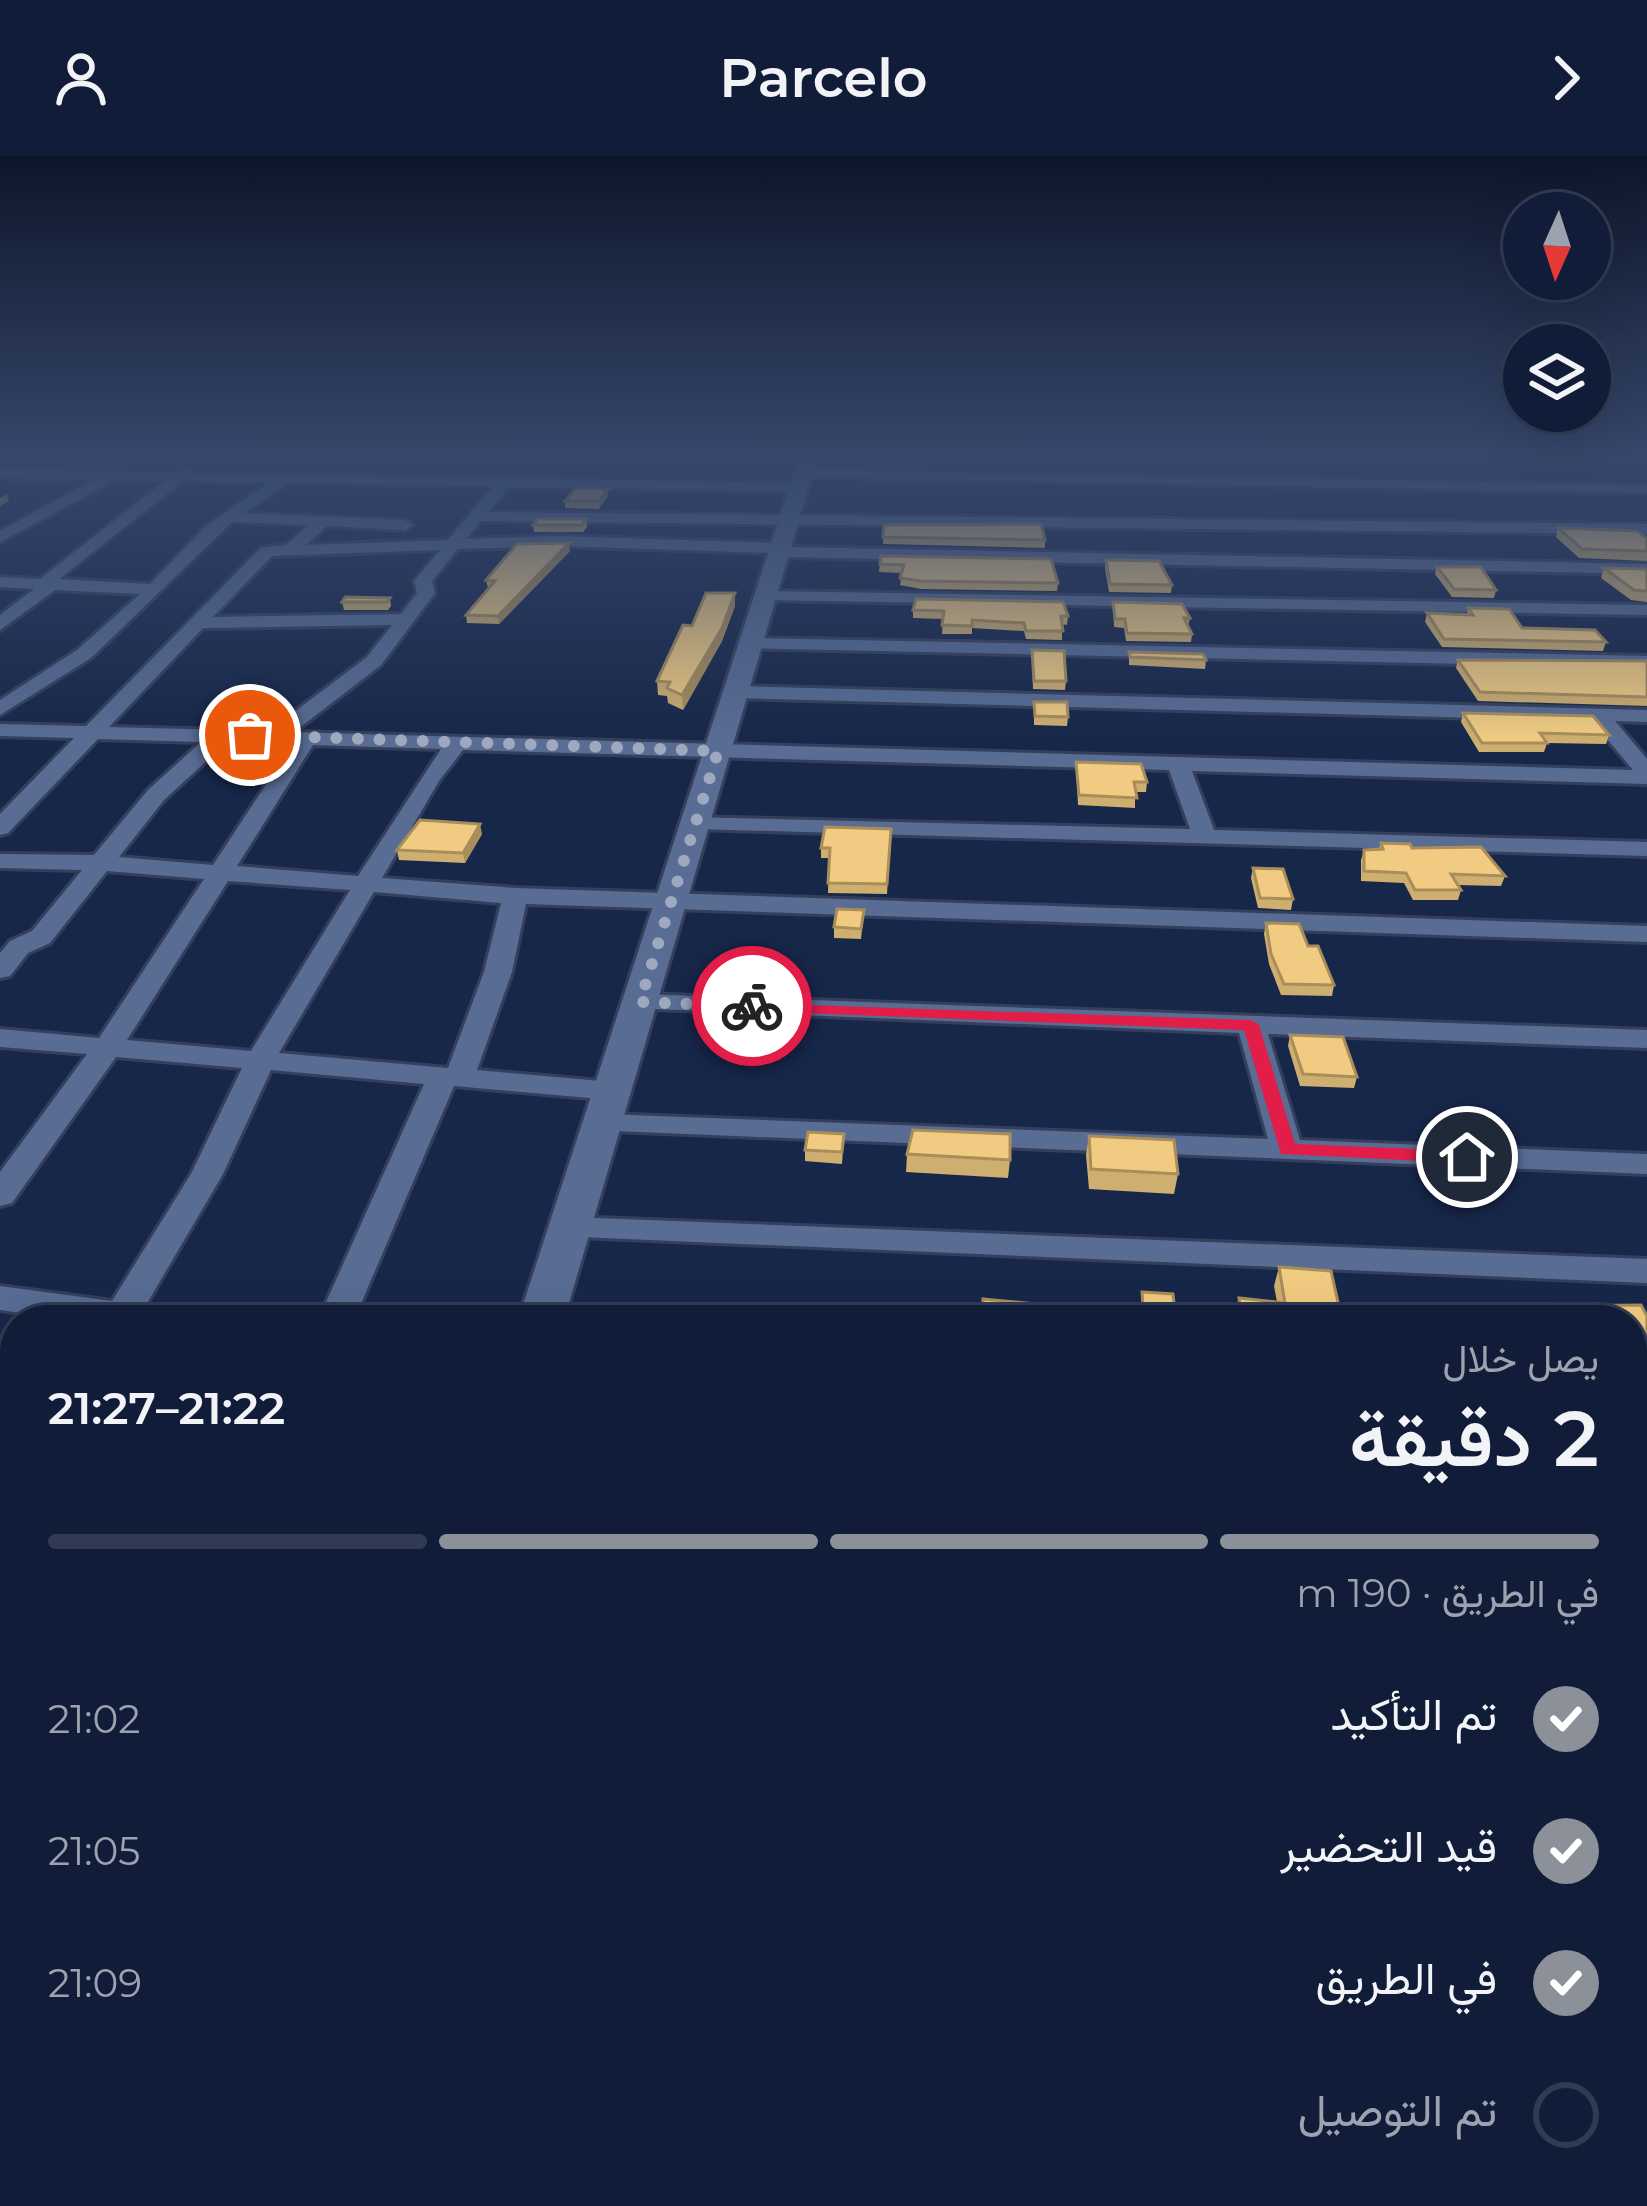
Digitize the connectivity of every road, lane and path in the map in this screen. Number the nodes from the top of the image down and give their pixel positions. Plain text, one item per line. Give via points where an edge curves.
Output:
1 (84, 551) edge
2 (188, 551) joint
3 (228, 551) dead end
4 (268, 551) edge
5 (447, 551) edge
6 (780, 551) edge
7 (1025, 551) edge
8 (1060, 557) junction
9 (1647, 569) edge
10 (0, 582) edge
11 (49, 586) junction
12 (153, 589) junction
13 (766, 596) junction
14 (1647, 610) edge
15 (408, 619) junction
16 (198, 623) junction
17 (0, 624) edge
18 (1079, 626) junction
19 (751, 644) junction
20 (1647, 662) edge
21 (0, 686) edge
22 (34, 689) junction
23 (736, 692) junction
24 (0, 709) edge
25 (1598, 715) junction
26 (1647, 716) edge
27 (0, 730) edge
28 (88, 734) junction
29 (223, 735) junction
30 (277, 735) junction
31 (308, 736) junction
32 (458, 741) junction
33 (718, 751) junction
34 (826, 754) junction
35 (1178, 764) junction
36 (1647, 775) edge
37 (821, 780) dead end
38 (696, 822) junction
39 (0, 828) edge
40 (1205, 836) junction
41 (1647, 849) edge
42 (0, 861) edge
43 (100, 863) junction
44 (218, 873) junction
45 (364, 886) junction
46 (515, 896) junction
47 (671, 902) junction
48 (1647, 934) edge
49 (0, 970) edge
50 (640, 1002) junction
51 (1251, 1025) junction
52 (0, 1038) edge
53 (1647, 1040) edge
54 (107, 1048) junction
55 (260, 1061) junction
56 (451, 1077) junction
57 (608, 1107) junction
58 (1287, 1150) junction
59 (1647, 1164) edge
60 (0, 1196) edge
61 (570, 1228) junction
62 (1647, 1271) edge
63 (0, 1298) edge
64 (44, 1305) edge
65 (127, 1305) edge
66 (343, 1305) edge
67 (547, 1305) edge

1 - 11 street
2 - 3 street
2 - 12 street
4 - 16 street via 257,551
5 - 15 street via 423,580 426,593
6 - 13 street
7 - 8 street
8 - 9 street
8 - 18 street
10 - 11 street
11 - 12 street
11 - 17 street
12 - 22 street
13 - 18 street
13 - 19 street
14 - 18 street
15 - 16 street
15 - 30 street via 374,661
16 - 28 street
18 - 19 street
18 - 20 street
19 - 23 street
21 - 22 street
22 - 24 street
23 - 25 street
23 - 33 street
25 - 26 street
25 - 36 street
27 - 28 street
28 - 29 street
28 - 39 street
29 - 30 street
29 - 43 street via 156,795
30 - 31 street
31 - 32 street
31 - 44 street
32 - 33 street
32 - 45 street
33 - 34 street
33 - 38 street
34 - 35 street
34 - 37 street
35 - 36 street
35 - 40 street
38 - 40 street
38 - 47 street
40 - 41 street
42 - 43 street
43 - 44 street
43 - 49 street via 40,937
44 - 45 street
44 - 54 street
45 - 46 street
45 - 55 street
46 - 47 street
46 - 56 street via 493,989
47 - 48 street
47 - 50 street
50 - 51 street
50 - 57 street
51 - 53 street
51 - 58 street
52 - 54 street
54 - 55 street
54 - 60 street
55 - 56 street
55 - 65 street via 207,1174
56 - 57 street
56 - 66 street
57 - 58 street
57 - 61 street
58 - 59 street
61 - 62 street
61 - 67 street
63 - 64 street

